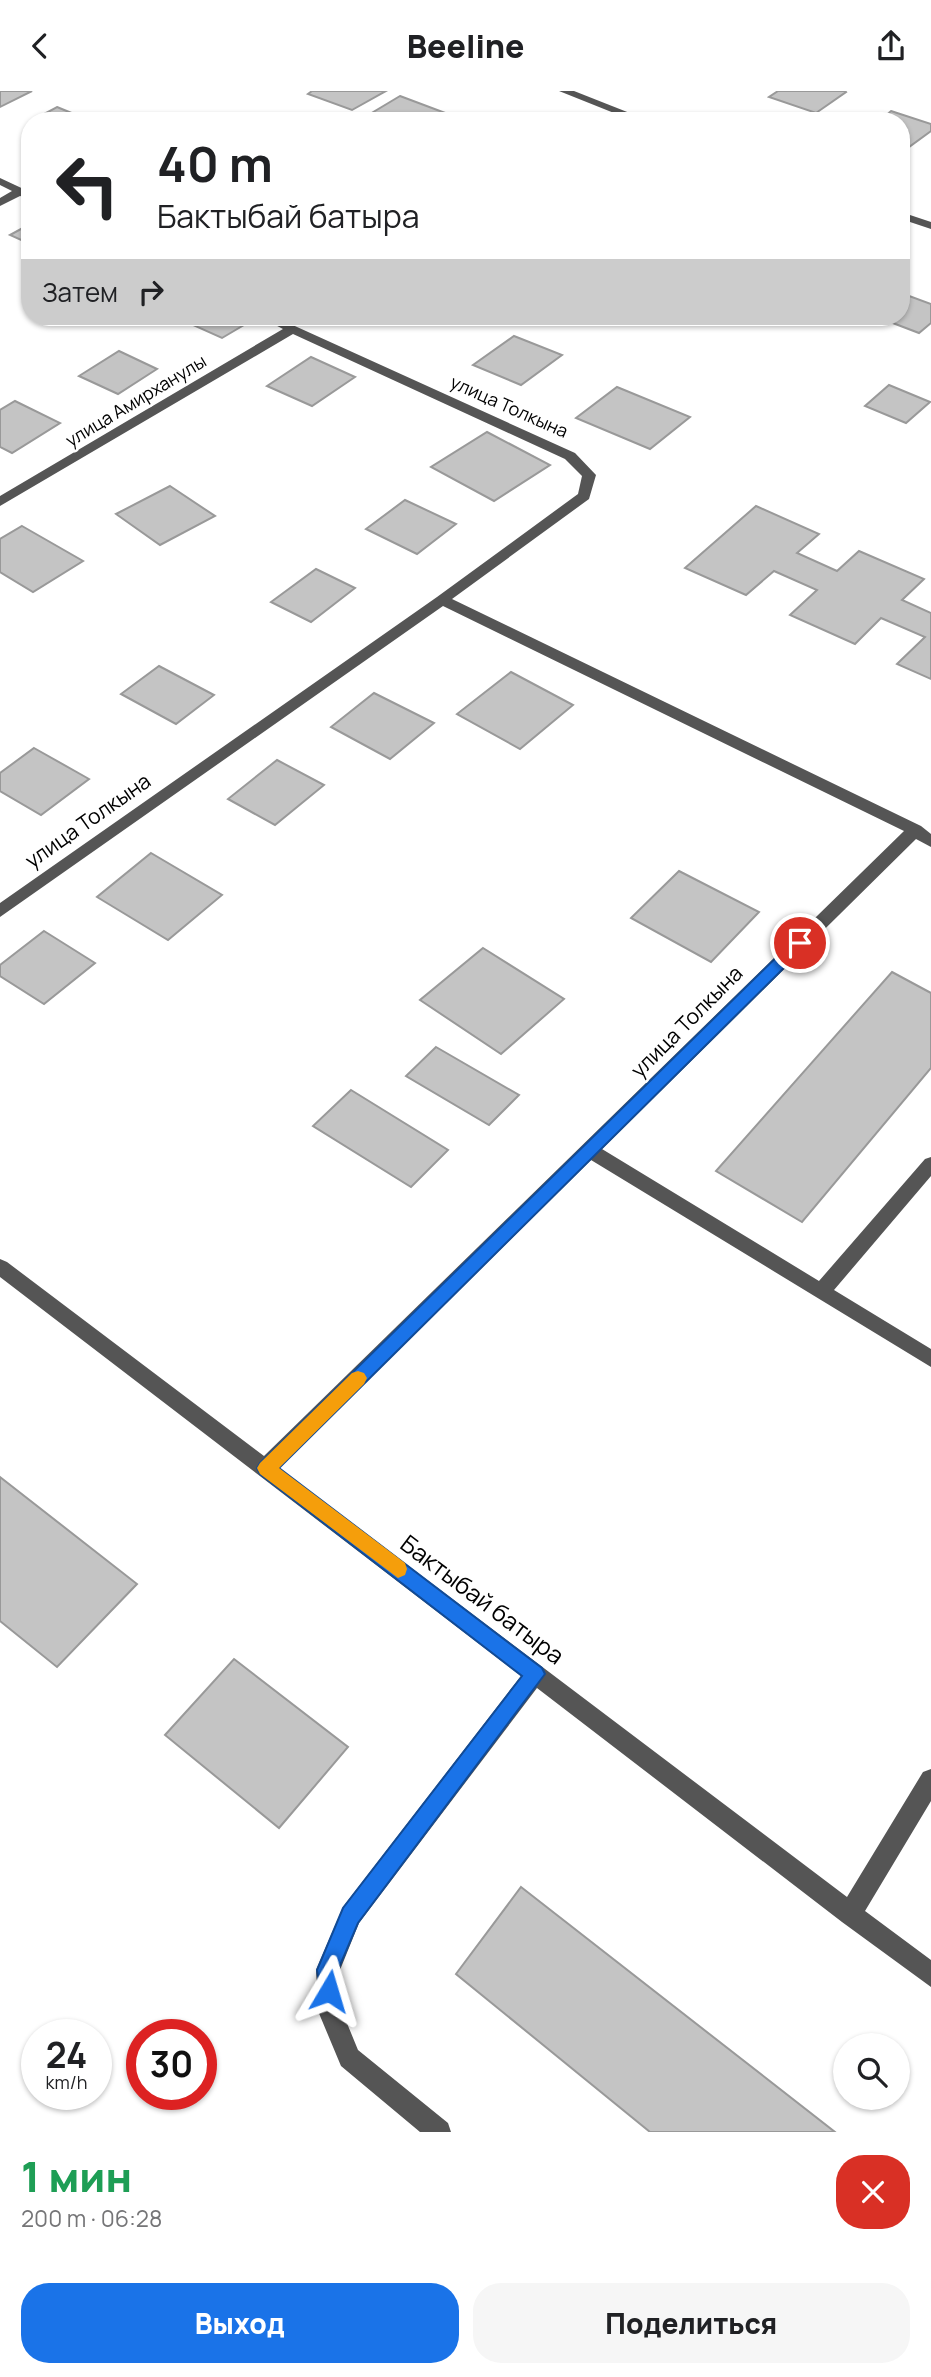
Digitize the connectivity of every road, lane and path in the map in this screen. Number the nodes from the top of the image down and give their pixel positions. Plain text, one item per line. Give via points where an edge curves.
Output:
1 (564, 91) edge
2 (621, 112) edge
3 (0, 181) edge
4 (21, 192) edge
5 (21, 195) edge
6 (0, 203) edge
7 (910, 218) edge
8 (931, 226) edge
9 (283, 326) edge
10 (291, 330) junction
11 (0, 502) edge
12 (442, 600) junction
13 (915, 830) junction
14 (931, 842) edge
15 (0, 911) edge
16 (590, 1150) junction
17 (931, 1164) edge
18 (0, 1267) edge
19 (821, 1292) junction
20 (931, 1359) edge
21 (267, 1468) junction
22 (535, 1674) junction
23 (931, 1780) edge
24 (850, 1914) junction
25 (931, 1975) edge
26 (439, 2132) edge

1 - 2 street
3 - 4 street
5 - 6 street
7 - 8 street
9 - 10 street, улица Толкына
10 - 11 street, улица Амирханулы
10 - 12 street, улица Толкына via 570,456 589,475 584,496
12 - 13 street
12 - 15 street, улица Толкына
13 - 14 street
13 - 16 street, улица Толкына
16 - 19 street
16 - 21 street, улица Толкына
17 - 19 street
18 - 21 street, Бактыбай батыра
19 - 20 street
21 - 22 street, Бактыбай батыра
22 - 24 street, Бактыбай батыра
22 - 26 street via 351,1915 328,1970 330,2011 349,2058
23 - 24 street
24 - 25 street, Бактыбай батыра

